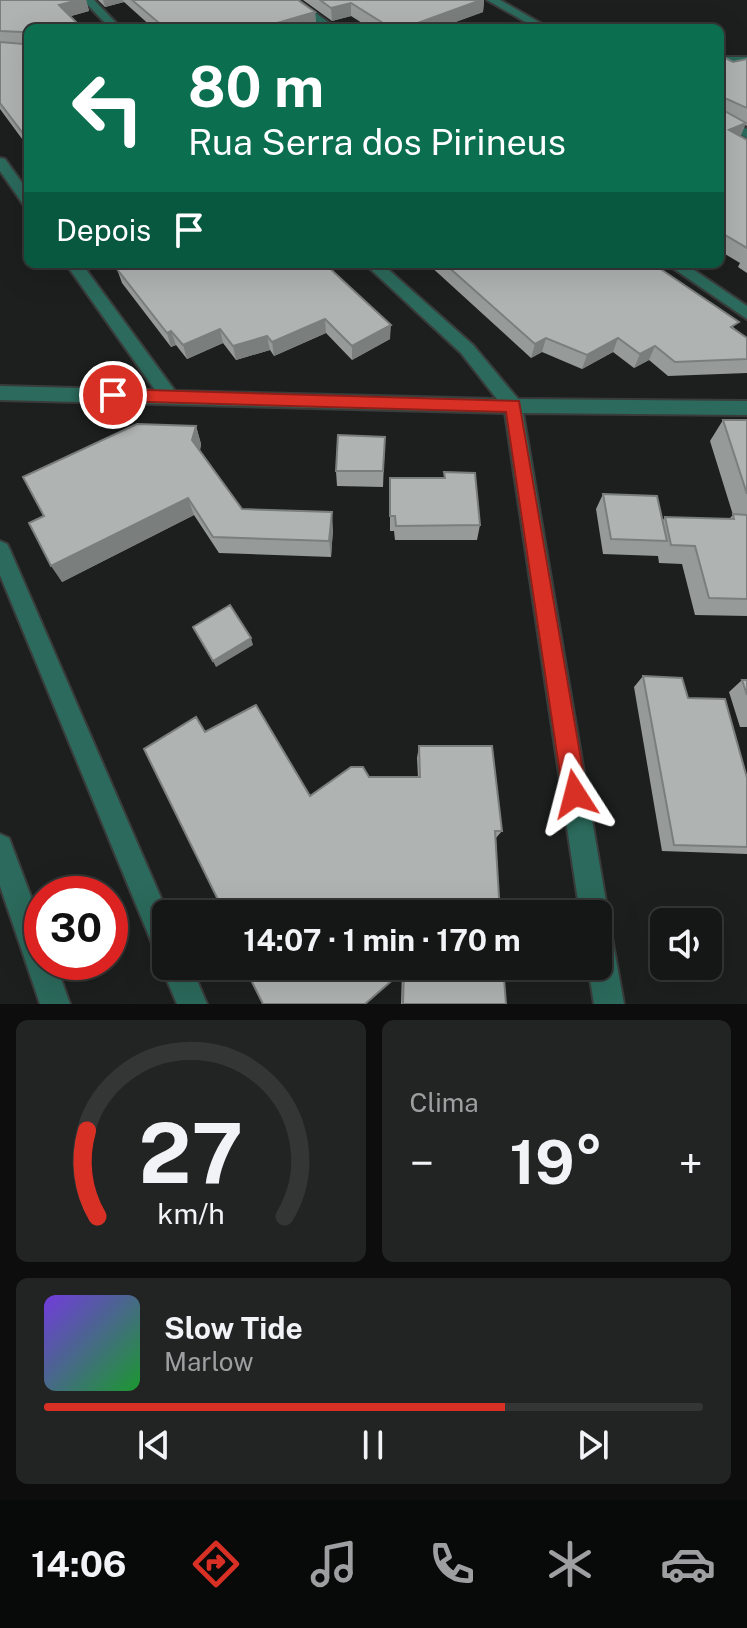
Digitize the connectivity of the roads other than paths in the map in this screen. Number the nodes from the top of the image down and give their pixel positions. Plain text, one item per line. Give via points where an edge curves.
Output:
1 (88, 0) edge
2 (291, 0) edge
3 (492, 0) edge
4 (112, 24) edge
5 (325, 24) edge
6 (537, 24) edge
7 (724, 60) edge
8 (747, 60) edge
9 (724, 122) edge
10 (747, 134) edge
11 (0, 162) edge
12 (24, 195) edge
13 (77, 268) edge
14 (377, 268) edge
15 (681, 268) edge
16 (747, 314) edge
17 (0, 393) edge
18 (169, 396) junction
19 (513, 406) junction
20 (747, 408) edge
21 (0, 550) edge
22 (0, 847) edge
23 (592, 900) edge
24 (152, 910) edge
25 (182, 980) edge
26 (605, 980) edge
27 (55, 1004) edge
28 (192, 1004) edge
29 (609, 1004) edge

1 - 4 street
2 - 5 street
3 - 6 street
7 - 8 street
9 - 10 street
11 - 12 street
13 - 18 street
14 - 19 street via 467,349
15 - 16 street
17 - 18 street
18 - 19 street
19 - 20 street
19 - 23 street
21 - 24 street
22 - 27 street
25 - 28 street
26 - 29 street

